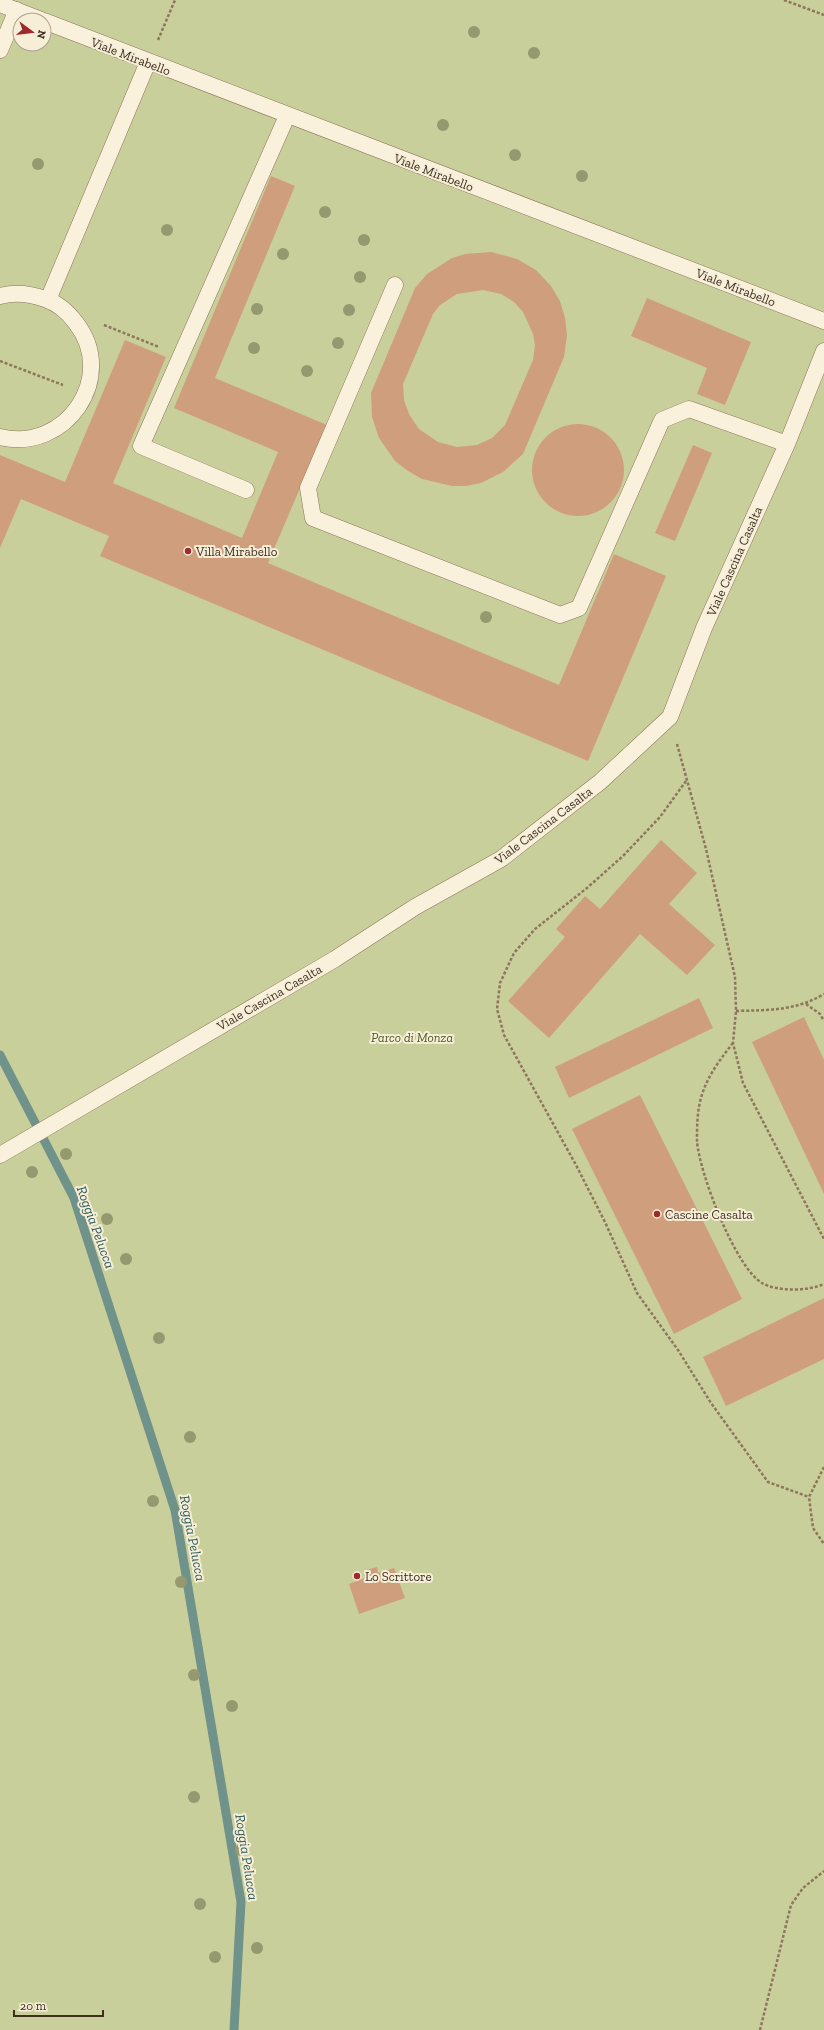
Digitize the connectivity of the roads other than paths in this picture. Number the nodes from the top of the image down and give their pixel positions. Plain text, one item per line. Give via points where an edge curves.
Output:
1 (0, 4) edge
2 (17, 10) junction
3 (22, 12) edge
4 (52, 25) edge
5 (0, 50) edge
6 (148, 62) junction
7 (287, 116) junction
8 (395, 285) dead end
9 (0, 296) edge
10 (48, 300) junction
11 (824, 321) edge
12 (824, 351) edge
13 (0, 437) edge
14 (787, 444) junction
15 (246, 490) dead end
16 (0, 1155) edge

1 - 2 lane, Viale Mirabello
2 - 3 lane, Viale Mirabello
2 - 5 lane
4 - 6 lane, Viale Mirabello
6 - 7 lane, Viale Mirabello
6 - 10 lane
7 - 11 lane, Viale Mirabello
7 - 15 lane via 141,446
8 - 14 lane via 308,488 313,518 560,615 579,608 662,420 689,409
9 - 10 lane via 20,294
10 - 13 lane via 70,315 86,339 91,368 86,393 78,409 54,430 24,440
12 - 14 lane, Viale Cascina Casalta
14 - 16 lane, Viale Cascina Casalta via 704,628 670,717 600,782 501,859 415,907 335,959

